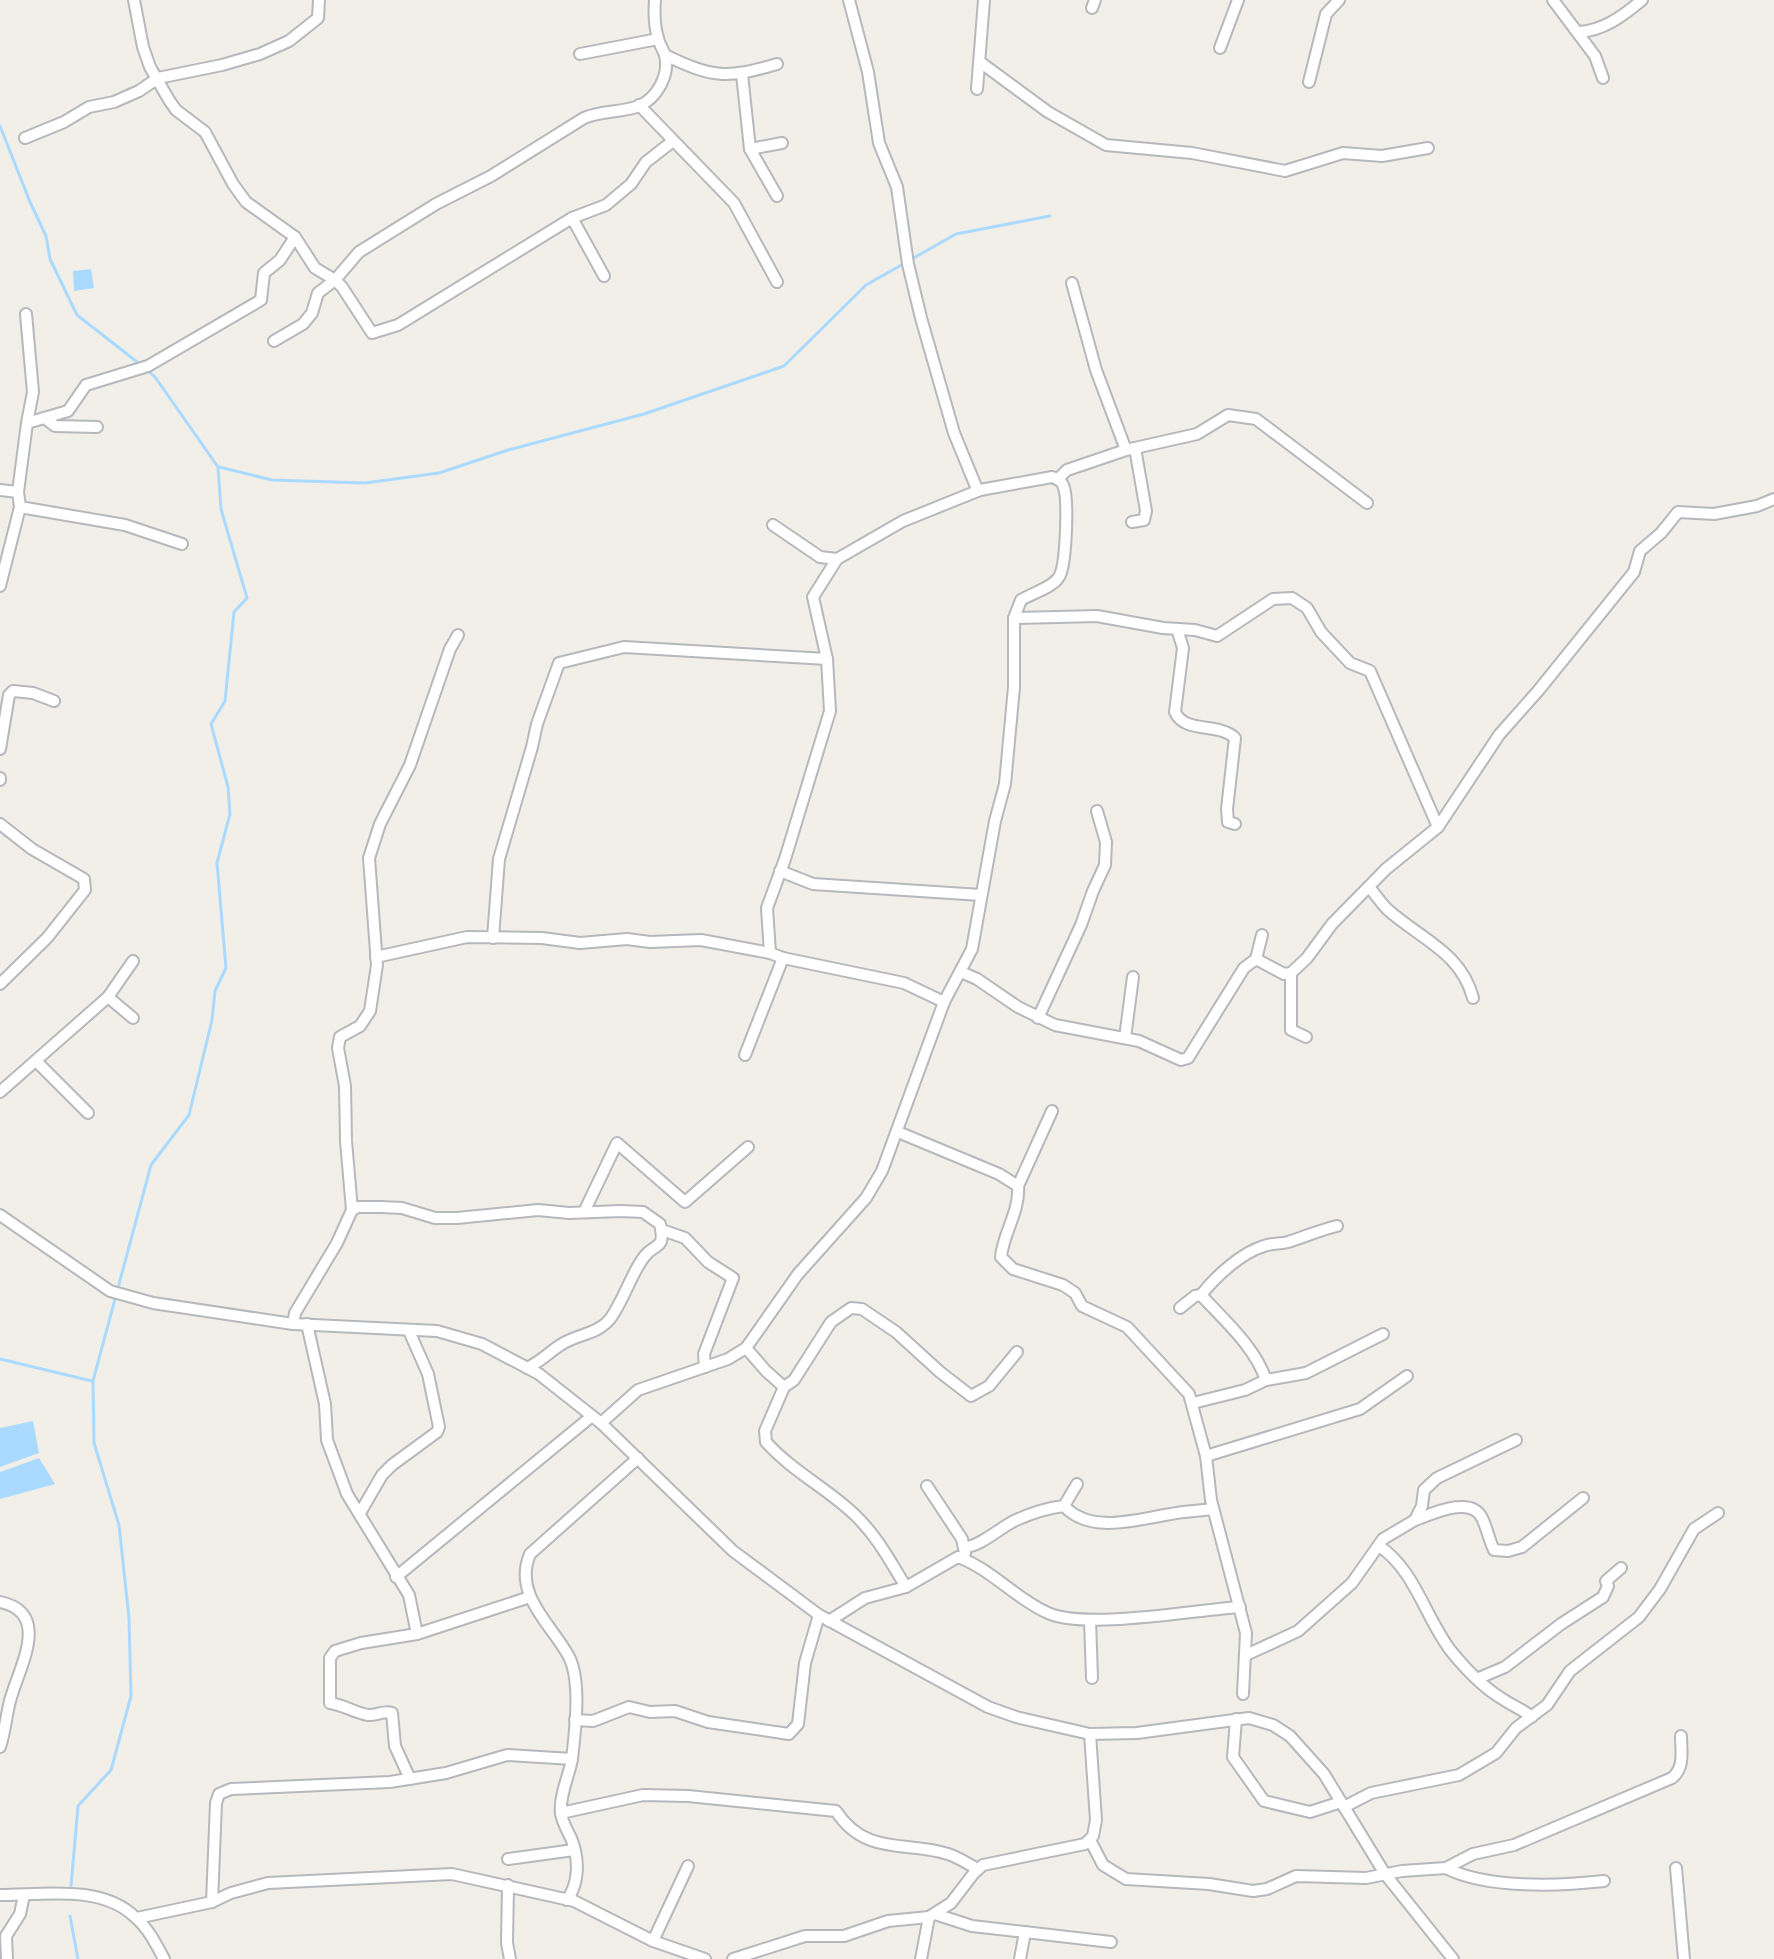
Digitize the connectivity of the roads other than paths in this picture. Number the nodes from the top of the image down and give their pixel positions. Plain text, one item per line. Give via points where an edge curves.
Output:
1 (134, 0) edge
2 (319, 0) edge
3 (655, 0) edge
4 (849, 0) edge
5 (984, 0) edge
6 (1238, 0) edge
7 (1339, 0) edge
8 (1553, 0) edge
9 (1642, 0) edge
10 (1578, 32) junction
11 (658, 39) junction
12 (1220, 48) dead end
13 (580, 54) dead end
14 (665, 55) junction
15 (980, 62) junction
16 (777, 64) dead end
17 (742, 74) junction
18 (158, 78) junction
19 (1603, 78) dead end
20 (1309, 82) dead end
21 (977, 88) dead end
22 (639, 105) junction
23 (25, 138) dead end
24 (673, 141) junction
25 (782, 144) dead end
26 (1428, 148) dead end
27 (750, 149) junction
28 (777, 196) dead end
29 (572, 218) junction
30 (295, 237) junction
31 (604, 276) dead end
32 (335, 279) junction
33 (777, 282) dead end
34 (1072, 283) dead end
35 (26, 314) dead end
36 (274, 341) dead end
37 (45, 418) junction
38 (27, 423) junction
39 (97, 427) dead end
40 (1131, 449) junction
41 (1058, 479) junction
42 (0, 490) edge
43 (980, 490) junction
44 (18, 492) junction
45 (1774, 499) edge
46 (1367, 502) dead end
47 (20, 507) junction
48 (1132, 522) dead end
49 (773, 525) dead end
50 (182, 544) dead end
51 (837, 559) junction
52 (0, 585) edge
53 (1014, 618) junction
54 (1177, 629) junction
55 (458, 635) dead end
56 (827, 659) junction
57 (54, 701) dead end
58 (0, 749) edge
59 (1097, 811) dead end
60 (0, 824) edge
61 (1235, 824) dead end
62 (1438, 827) junction
63 (780, 872) junction
64 (1369, 887) junction
65 (981, 896) junction
66 (1262, 935) dead end
67 (493, 938) junction
68 (770, 953) junction
69 (376, 957) junction
70 (783, 958) junction
71 (1256, 959) junction
72 (132, 961) dead end
73 (961, 972) junction
74 (1291, 973) junction
75 (1133, 977) dead end
76 (0, 984) edge
77 (108, 997) junction
78 (1473, 998) dead end
79 (944, 1002) junction
80 (133, 1018) dead end
81 (1038, 1018) junction
82 (1306, 1037) dead end
83 (1125, 1038) junction
84 (745, 1055) dead end
85 (36, 1061) junction
86 (0, 1092) edge
87 (1052, 1111) dead end
88 (88, 1113) dead end
89 (898, 1132) junction
90 (748, 1147) dead end
91 (1018, 1186) junction
92 (352, 1210) junction
93 (584, 1212) junction
94 (0, 1215) edge
95 (1337, 1226) dead end
96 (662, 1230) junction
97 (1201, 1294) junction
98 (1180, 1308) dead end
99 (293, 1324) junction
100 (307, 1324) junction
101 (409, 1331) junction
102 (1383, 1334) dead end
103 (746, 1348) junction
104 (1017, 1352) dead end
105 (705, 1367) junction
106 (527, 1368) junction
107 (1407, 1376) dead end
108 (1266, 1380) junction
109 (784, 1387) junction
110 (1193, 1402) junction
111 (592, 1416) junction
112 (601, 1423) junction
113 (1516, 1440) dead end
114 (1206, 1456) junction
115 (638, 1458) junction
116 (1077, 1484) dead end
117 (927, 1485) dead end
118 (1583, 1498) dead end
119 (1064, 1506) junction
120 (1214, 1509) junction
121 (360, 1513) junction
122 (1718, 1514) dead end
123 (1415, 1520) junction
124 (965, 1546) junction
125 (1378, 1546) junction
126 (965, 1559) junction
127 (1621, 1568) dead end
128 (396, 1576) junction
129 (906, 1587) junction
130 (530, 1597) junction
131 (0, 1602) edge
132 (1240, 1607) junction
133 (819, 1615) junction
134 (1090, 1620) junction
135 (829, 1621) junction
136 (417, 1634) junction
137 (1246, 1655) junction
138 (1092, 1678) dead end
139 (1479, 1678) junction
140 (1243, 1694) dead end
141 (1532, 1717) junction
142 (1236, 1719) junction
143 (575, 1720) junction
144 (1090, 1734) junction
145 (1681, 1736) dead end
146 (0, 1747) edge
147 (572, 1759) junction
148 (410, 1779) junction
149 (1343, 1805) junction
150 (561, 1813) junction
151 (1090, 1840) junction
152 (574, 1850) junction
153 (508, 1859) dead end
154 (687, 1866) dead end
155 (1446, 1868) junction
156 (1676, 1868) dead end
157 (978, 1869) junction
158 (1385, 1874) junction
159 (1604, 1881) dead end
160 (508, 1885) junction
161 (0, 1895) edge
162 (24, 1895) junction
163 (567, 1900) junction
164 (212, 1902) junction
165 (932, 1916) junction
166 (137, 1918) junction
167 (1025, 1932) junction
168 (652, 1941) junction
169 (1111, 1942) dead end
170 (7, 1959) edge
171 (164, 1959) edge
172 (510, 1959) edge
173 (705, 1959) edge
174 (733, 1959) edge
175 (921, 1959) edge
176 (1020, 1959) edge
177 (1453, 1959) edge
178 (1684, 1959) edge

1 - 18 street via 143,47
2 - 18 street via 318,18 289,41 222,65
3 - 11 street
4 - 43 street via 868,72 879,143 897,188 921,318 954,433
5 - 15 street
6 - 12 street
7 - 20 street via 1326,14
8 - 10 street
9 - 10 street via 1594,31
10 - 19 street via 1595,56
11 - 13 street
11 - 14 street
14 - 17 street via 701,72
14 - 22 street via 664,76 658,88
15 - 21 street
15 - 26 street via 1048,112 1106,145 1192,153 1285,171 1343,153 1382,156
16 - 17 street
17 - 27 street
18 - 23 street via 139,91 89,107
18 - 30 street via 176,110 205,132 246,202
22 - 24 street
22 - 32 street via 596,112 584,118 359,252
24 - 29 street via 646,162 631,184 606,205
24 - 33 street via 734,203
25 - 27 street
27 - 28 street
29 - 31 street
29 - 32 street via 384,331 372,333
30 - 32 street via 315,268
30 - 37 street via 280,260 264,273 261,300 144,368 86,385 68,411
32 - 36 street via 318,293 312,313 303,324
34 - 40 street via 1096,370
35 - 38 street via 33,392
37 - 38 street
37 - 39 street via 55,426
38 - 44 street
40 - 41 street via 1067,470
40 - 46 street via 1197,434 1228,415 1256,419
40 - 48 street via 1146,511 1144,519
41 - 43 street
41 - 53 street via 1066,499 1060,574 1055,582 1021,600
42 - 44 street
43 - 51 street via 903,521
44 - 47 street
45 - 62 street via 1714,514 1678,512 1671,517 1661,533 1640,551 1634,572 1499,735
47 - 50 street via 124,525
47 - 52 street
49 - 51 street via 820,557
51 - 56 street via 813,597
53 - 54 street via 1097,616
53 - 65 street via 1014,687 1005,784
54 - 61 street via 1183,648 1175,712 1185,724 1216,728 1235,738 1227,809 1228,822
54 - 62 street via 1216,636 1273,599 1292,598 1307,608 1321,632 1350,663 1370,671
55 - 69 street via 410,765 380,824 369,858
56 - 63 street via 830,711
56 - 67 street via 624,647 559,663 537,723 499,859
57 - 58 street via 13,691 9,695
59 - 81 street via 1106,842 1105,866
60 - 76 street via 86,884 47,938
62 - 64 street
63 - 65 street via 813,884
63 - 68 street via 766,908
64 - 74 street
64 - 78 street via 1386,909 1454,961 1468,978
65 - 73 street via 972,949
66 - 71 street
67 - 68 street via 580,943 701,940
67 - 69 street via 467,937
68 - 70 street
69 - 92 street via 370,1011 360,1026 340,1037 338,1048 345,1086
70 - 79 street via 904,984
70 - 84 street
71 - 74 street via 1284,974
71 - 83 street via 1244,968 1188,1058 1175,1060
72 - 77 street
73 - 79 street
73 - 81 street
74 - 82 street via 1291,1030
75 - 83 street
77 - 80 street
77 - 85 street
79 - 89 street
81 - 83 street via 1074,1031
85 - 86 street
85 - 88 street
87 - 91 street
89 - 91 street via 999,1174
89 - 103 street via 866,1198 798,1274
90 - 93 street via 685,1202 617,1143
91 - 110 street via 1019,1198 1001,1250 1003,1263 1063,1285 1075,1293 1082,1306 1127,1327
92 - 93 street via 402,1208 435,1218 537,1210
92 - 99 street via 295,1313
93 - 96 street via 643,1212
94 - 99 street via 115,1293 201,1312
95 - 97 street via 1265,1245 1212,1281
96 - 105 street via 685,1238 708,1262 733,1278 704,1354
96 - 106 street via 657,1248 644,1256 619,1306 603,1328 561,1344 546,1359
97 - 98 street
97 - 108 street via 1247,1347
99 - 100 street
100 - 101 street
100 - 121 street via 325,1404 327,1440 348,1494
101 - 106 street via 437,1331 482,1344
101 - 121 street via 428,1374 439,1427 382,1475
102 - 108 street via 1306,1373
103 - 105 street
103 - 109 street
104 - 109 street via 989,1386 971,1396 896,1332 862,1309 851,1308 831,1322 794,1380
105 - 112 street via 638,1390
106 - 111 street
107 - 114 street via 1360,1409
108 - 110 street via 1245,1390
109 - 129 street via 765,1431 766,1442 798,1473 854,1513 871,1531
110 - 114 street
111 - 112 street
111 - 128 street
112 - 115 street
113 - 123 street via 1437,1478 1424,1490
114 - 120 street via 1207,1483
115 - 130 street via 530,1554 525,1579
115 - 133 street via 733,1551
116 - 119 street
117 - 124 street
118 - 123 street via 1522,1547 1508,1551 1494,1550 1482,1516 1462,1507
119 - 120 street via 1086,1521 1115,1522
119 - 124 street via 1016,1520 974,1546
120 - 132 street
121 - 128 street
122 - 141 street via 1694,1529 1639,1617 1575,1666 1547,1705
123 - 125 street
124 - 126 street
125 - 137 street via 1352,1583 1298,1631
125 - 139 street via 1409,1576 1451,1650
126 - 129 street via 958,1557
126 - 134 street via 1047,1613 1065,1619
127 - 139 street via 1606,1581 1603,1597 1505,1667
128 - 136 street via 409,1595
129 - 135 street via 865,1598
130 - 136 street
130 - 143 street via 572,1664
131 - 146 street via 21,1611 30,1645 10,1701
132 - 134 street
132 - 137 street
133 - 135 street
133 - 143 street via 805,1663 798,1724 789,1734 708,1722 675,1711 650,1712 628,1707 593,1721
134 - 138 street
135 - 144 street via 988,1707
136 - 148 street via 361,1643 335,1651 330,1658 330,1703 370,1716 392,1713 395,1746
137 - 140 street
139 - 141 street via 1487,1688
141 - 149 street via 1516,1728 1499,1751 1467,1772 1371,1793
142 - 144 street via 1137,1733
142 - 149 street via 1249,1718 1273,1725 1290,1736 1324,1774
142 - 149 street via 1233,1758 1264,1801 1310,1812
143 - 147 street
144 - 151 street via 1096,1820
145 - 155 street via 1682,1765 1672,1778 1514,1845 1473,1854
147 - 148 street via 507,1755
147 - 150 street
148 - 164 street via 231,1789 219,1794
149 - 158 street
150 - 152 street
150 - 157 street via 643,1795 821,1808 836,1812 846,1827 873,1840 896,1848 948,1854
151 - 157 street via 1078,1846 990,1862
151 - 158 street via 1103,1865 1126,1878 1253,1891 1296,1876 1366,1878
152 - 153 street
152 - 163 street via 577,1877
154 - 168 street
155 - 158 street
155 - 159 street via 1478,1878 1538,1886
156 - 178 street
157 - 165 street via 951,1904
158 - 177 street
160 - 163 street
160 - 164 street via 452,1874 284,1881 231,1893
160 - 172 street
161 - 162 street
162 - 166 street via 93,1896
162 - 170 street via 16,1922 6,1936
163 - 168 street via 612,1918
164 - 166 street
165 - 167 street via 972,1926
165 - 174 street via 888,1921 844,1936 805,1936
165 - 175 street
166 - 171 street
167 - 169 street
167 - 176 street
168 - 173 street

